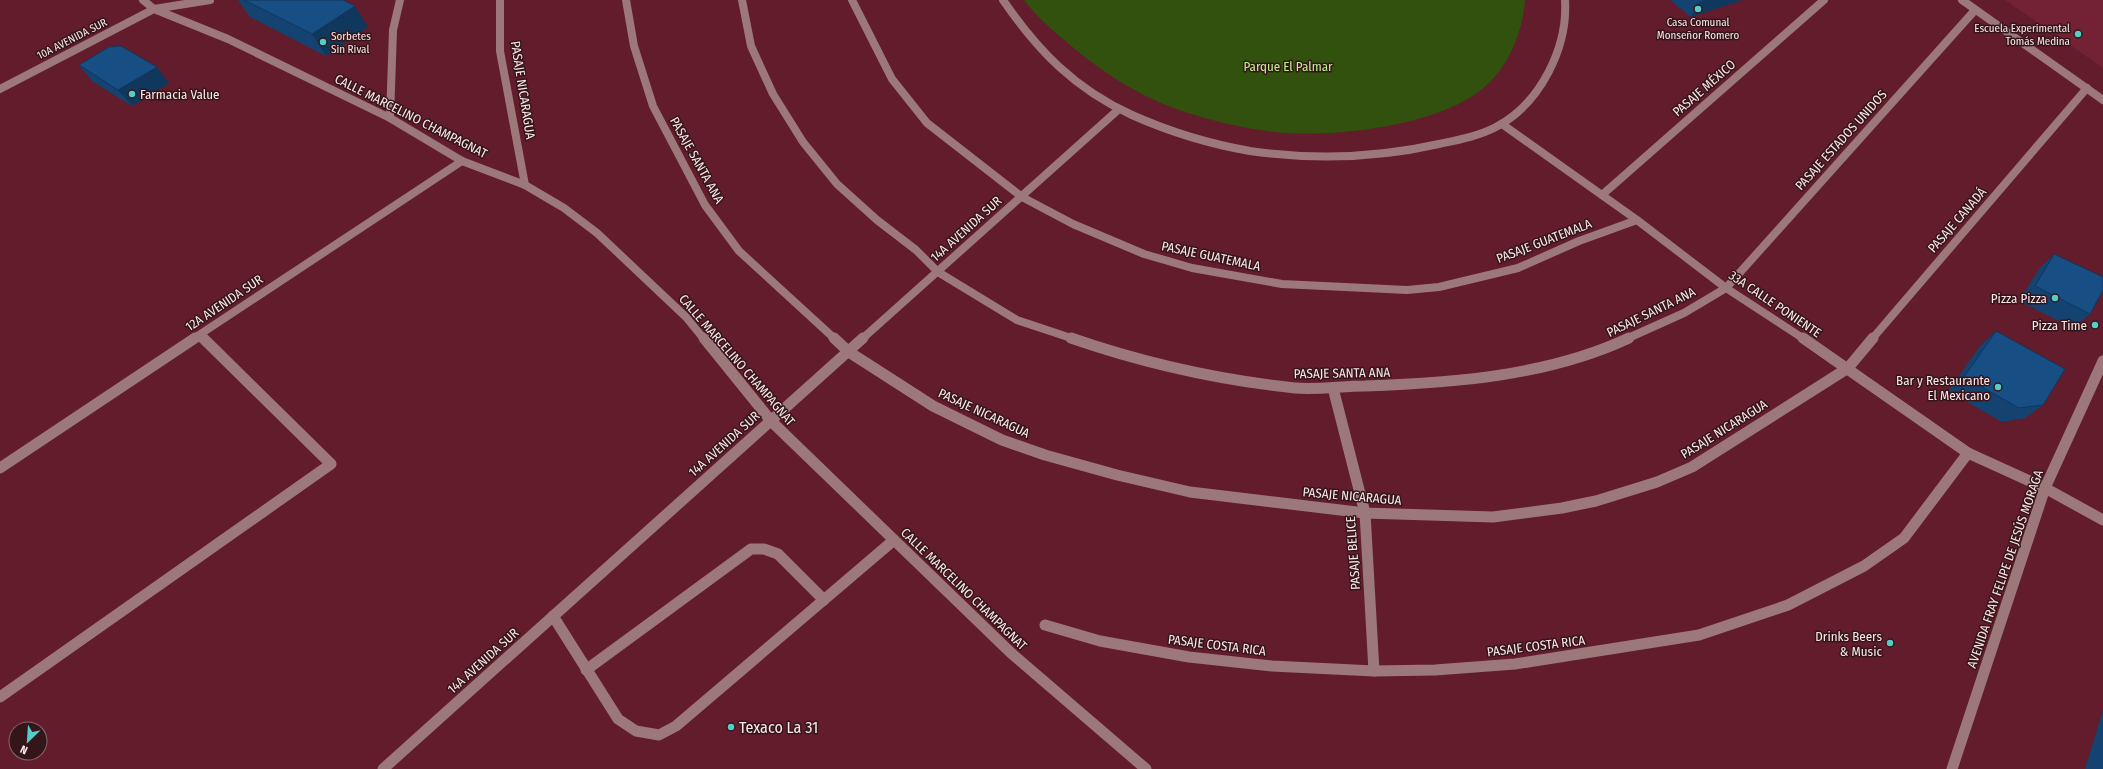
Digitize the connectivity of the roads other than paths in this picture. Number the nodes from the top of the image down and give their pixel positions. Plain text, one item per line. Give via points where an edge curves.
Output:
1 (143, 0) edge
2 (162, 0) edge
3 (210, 0) edge
4 (400, 0) edge
5 (500, 0) edge
6 (626, 0) edge
7 (742, 0) edge
8 (852, 0) edge
9 (1003, 0) edge
10 (1564, 0) edge
11 (1824, 0) edge
12 (1962, 0) edge
13 (154, 9) junction
14 (1975, 10) junction
15 (2087, 88) junction
16 (0, 89) edge
17 (2103, 100) edge
18 (1119, 109) junction
19 (390, 118) junction
20 (1502, 124) junction
21 (462, 161) junction
22 (525, 185) junction
23 (1602, 195) junction
24 (1022, 197) junction
25 (1637, 220) junction
26 (938, 272) junction
27 (1726, 288) junction
28 (200, 335) junction
29 (848, 352) junction
30 (2103, 361) edge
31 (1848, 368) junction
32 (1333, 388) junction
33 (771, 421) junction
34 (1968, 453) junction
35 (0, 468) edge
36 (2045, 488) junction
37 (1365, 513) junction
38 (2103, 520) edge
39 (894, 540) junction
40 (824, 600) junction
41 (553, 616) junction
42 (1045, 625) dead end
43 (586, 670) junction
44 (1374, 671) junction
45 (0, 697) edge
46 (383, 769) edge
47 (1146, 769) edge
48 (1952, 769) edge

1 - 13 street, CALLE MARCELINO CHAMPAGNAT
2 - 13 street
3 - 13 street
4 - 19 street via 393,30
5 - 22 street, PASAJE NICARAGUA via 500,51
6 - 29 street, PASAJE SANTA ANA via 634,46 653,106 705,205 739,251
7 - 26 street, PASAJE SANTA ANA via 751,46 773,94 803,142 837,184 916,250
8 - 24 street, PASAJE GUATEMALA via 892,79 927,123
9 - 18 street via 1038,49 1056,67
10 - 20 street via 1564,25 1560,46 1551,67 1539,87
11 - 23 street, PASAJE MÉXICO
12 - 14 street
13 - 16 street, 10A AVENIDA SUR
13 - 19 street, CALLE MARCELINO CHAMPAGNAT via 228,39
14 - 15 street
14 - 27 street, PASAJE ESTADOS UNIDOS
15 - 17 street
15 - 31 street, PASAJE CANADÁ
18 - 20 street via 1166,129 1202,140 1273,153 1320,156 1360,155 1436,145
18 - 24 street, 14A AVENIDA SUR
19 - 21 street, CALLE MARCELINO CHAMPAGNAT
20 - 23 street, 33A CALLE PONIENTE
21 - 22 street, CALLE MARCELINO CHAMPAGNAT
21 - 28 street, 12A AVENIDA SUR
22 - 33 street, CALLE MARCELINO CHAMPAGNAT via 564,208 597,233 686,317
23 - 25 street, 33A CALLE PONIENTE
24 - 25 street, PASAJE GUATEMALA via 1080,227 1144,254 1192,268 1282,284 1353,289 1407,290 1438,287 1480,278 1518,268
24 - 26 street, 14A AVENIDA SUR
25 - 27 street, 33A CALLE PONIENTE
26 - 29 street, 14A AVENIDA SUR
26 - 32 street, PASAJE SANTA ANA via 1017,320 1105,350 1229,378 1297,388
27 - 31 street, 33A CALLE PONIENTE
27 - 32 street, PASAJE SANTA ANA via 1684,313 1610,347 1565,361 1476,379
28 - 35 street, 12A AVENIDA SUR
28 - 45 street via 331,464
29 - 33 street, 14A AVENIDA SUR
29 - 37 street, PASAJE NICARAGUA via 933,406 1002,440 1045,455 1117,476 1190,492
30 - 36 street, AVENIDA FRAY FELIPE DE JESÚS MORAGA
31 - 34 street, 33A CALLE PONIENTE
31 - 37 street, PASAJE NICARAGUA via 1692,467 1657,482 1596,501 1493,517
32 - 37 street, PASAJE BELICE
33 - 39 street, CALLE MARCELINO CHAMPAGNAT
33 - 41 street, 14A AVENIDA SUR
34 - 36 street, 33A CALLE PONIENTE
34 - 44 street, PASAJE COSTA RICA via 1904,538 1864,566 1788,606 1699,635 1630,647 1515,664 1435,670
36 - 38 street, 33A CALLE PONIENTE
36 - 48 street, AVENIDA FRAY FELIPE DE JESÚS MORAGA
37 - 44 street, PASAJE BELICE
39 - 40 street
39 - 47 street, CALLE MARCELINO CHAMPAGNAT via 1010,652
40 - 43 street via 778,554 764,549 751,549
40 - 43 street via 676,726 659,735 636,731 618,719
41 - 43 street
41 - 46 street, 14A AVENIDA SUR
42 - 44 street, PASAJE COSTA RICA via 1100,641 1189,657 1272,666

